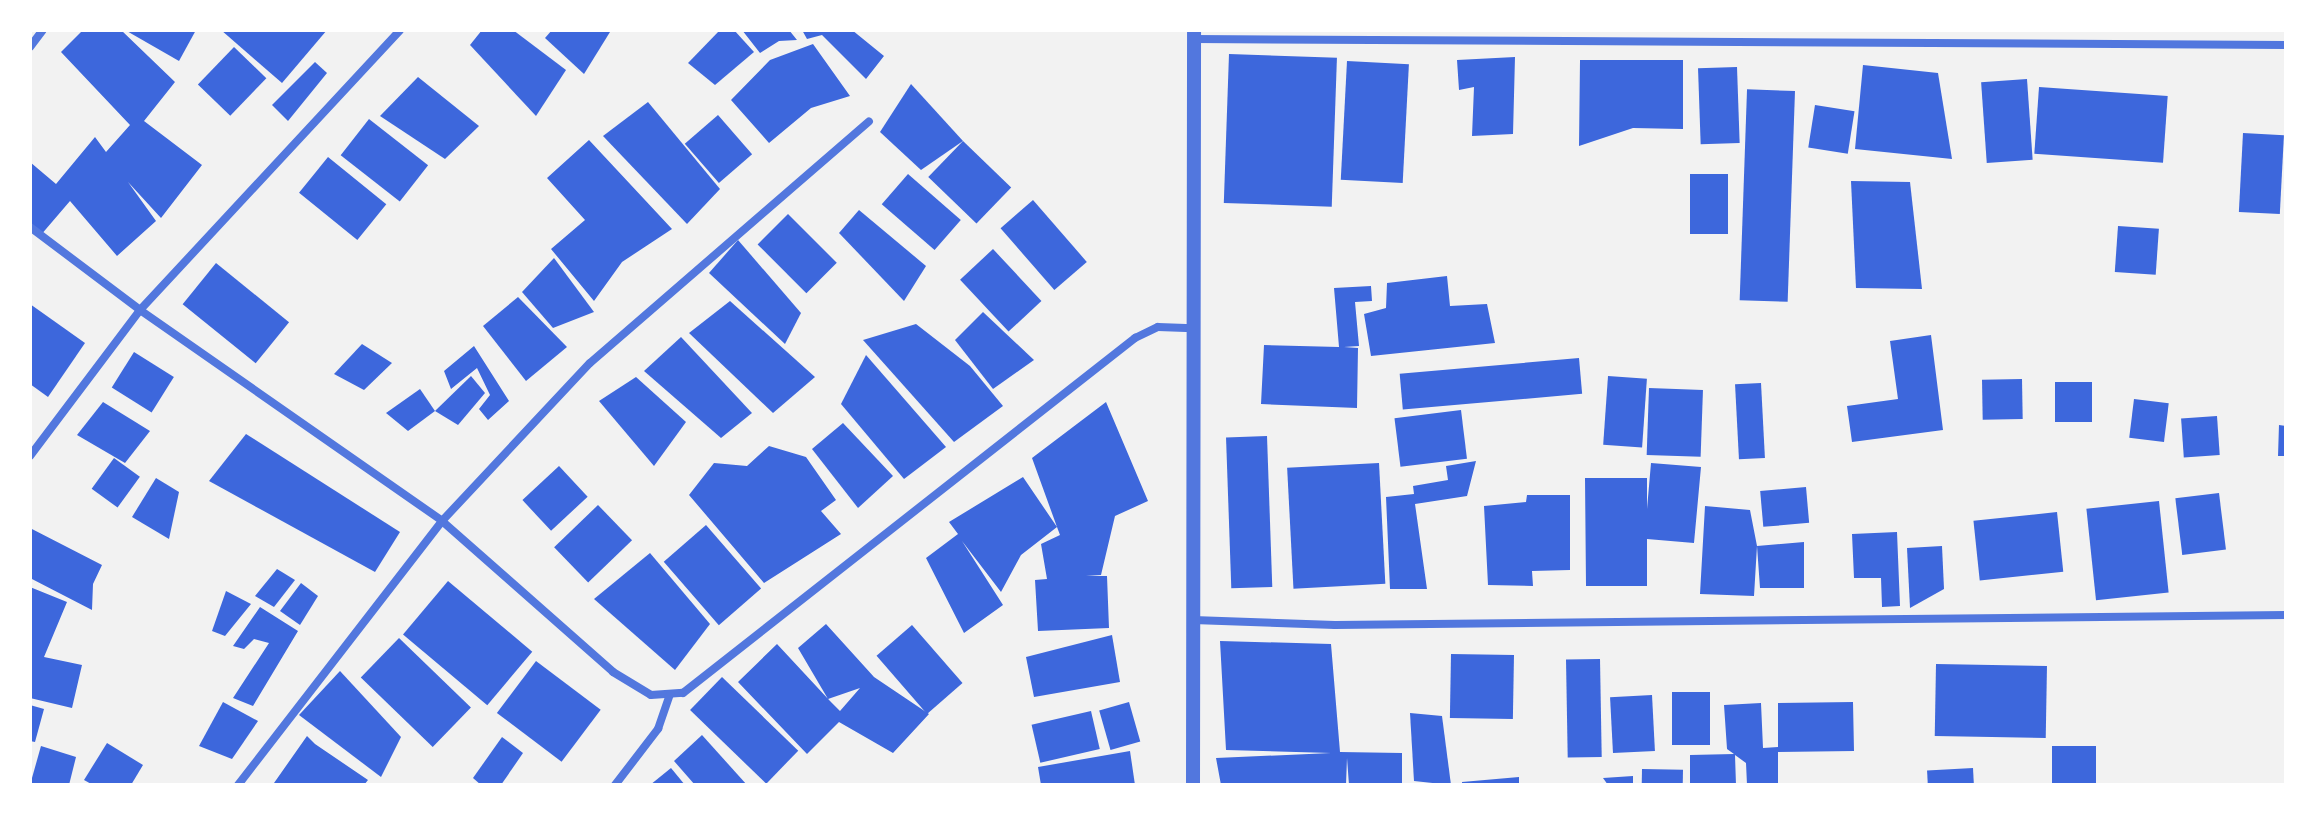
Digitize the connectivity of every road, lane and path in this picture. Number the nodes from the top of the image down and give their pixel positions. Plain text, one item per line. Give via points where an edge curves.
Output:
1 (43, 30) edge
2 (400, 30) edge
3 (1194, 34) edge
4 (2286, 45) edge
5 (30, 47) edge
6 (869, 121) dead end
7 (30, 227) edge
8 (140, 310) junction
9 (1193, 328) junction
10 (30, 456) edge
11 (442, 521) junction
12 (2286, 615) edge
13 (1193, 620) junction
14 (670, 694) junction
15 (238, 785) edge
16 (615, 785) edge
17 (1193, 785) edge

1 - 5 street
2 - 8 street
3 - 4 street
3 - 9 street
6 - 11 street via 590,363
7 - 8 street
8 - 10 street
8 - 11 street
9 - 13 street
9 - 14 street via 1158,327 1135,338 683,693
11 - 14 street via 613,672 651,695
11 - 15 street
12 - 13 street via 1335,625
13 - 17 street
14 - 16 street via 658,729

